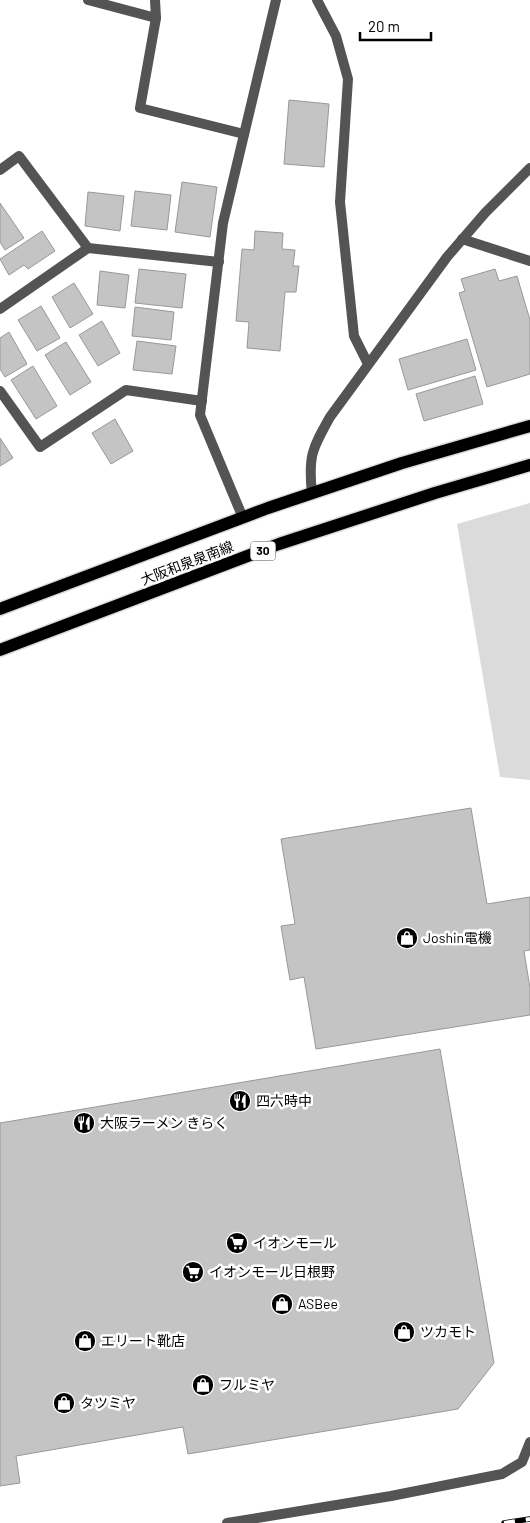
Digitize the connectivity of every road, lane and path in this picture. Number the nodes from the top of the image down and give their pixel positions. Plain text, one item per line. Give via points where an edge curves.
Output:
1 (88, 0) edge
2 (155, 0) edge
3 (276, 0) edge
4 (317, 0) edge
5 (156, 18) junction
6 (244, 134) junction
7 (530, 168) edge
8 (0, 170) edge
9 (462, 238) junction
10 (88, 248) junction
11 (530, 261) edge
12 (219, 262) junction
13 (0, 309) edge
14 (368, 364) junction
15 (0, 391) edge
16 (202, 401) junction
17 (530, 426) edge
18 (530, 465) edge
19 (312, 494) junction
20 (243, 518) junction
21 (0, 609) edge
22 (0, 650) edge
23 (530, 1442) edge
24 (227, 1523) edge

1 - 5 street
2 - 5 street
3 - 6 street
4 - 14 street via 336,36 348,79 340,202 354,336
5 - 6 street via 140,108
6 - 12 street via 224,222
7 - 9 street
8 - 10 street via 19,156
9 - 11 street
9 - 14 street
10 - 12 street
10 - 13 street
12 - 16 street
14 - 19 street via 330,417 314,446 309,467
15 - 16 street via 40,447 126,390
16 - 20 street via 200,415
17 - 19 main road, 大阪和泉泉南線 via 402,463
18 - 22 main road, 大阪和泉泉南線 / 30 via 279,544
19 - 20 main road, 大阪和泉泉南線
20 - 21 main road, 大阪和泉泉南線
23 - 24 street via 522,1462 502,1474

